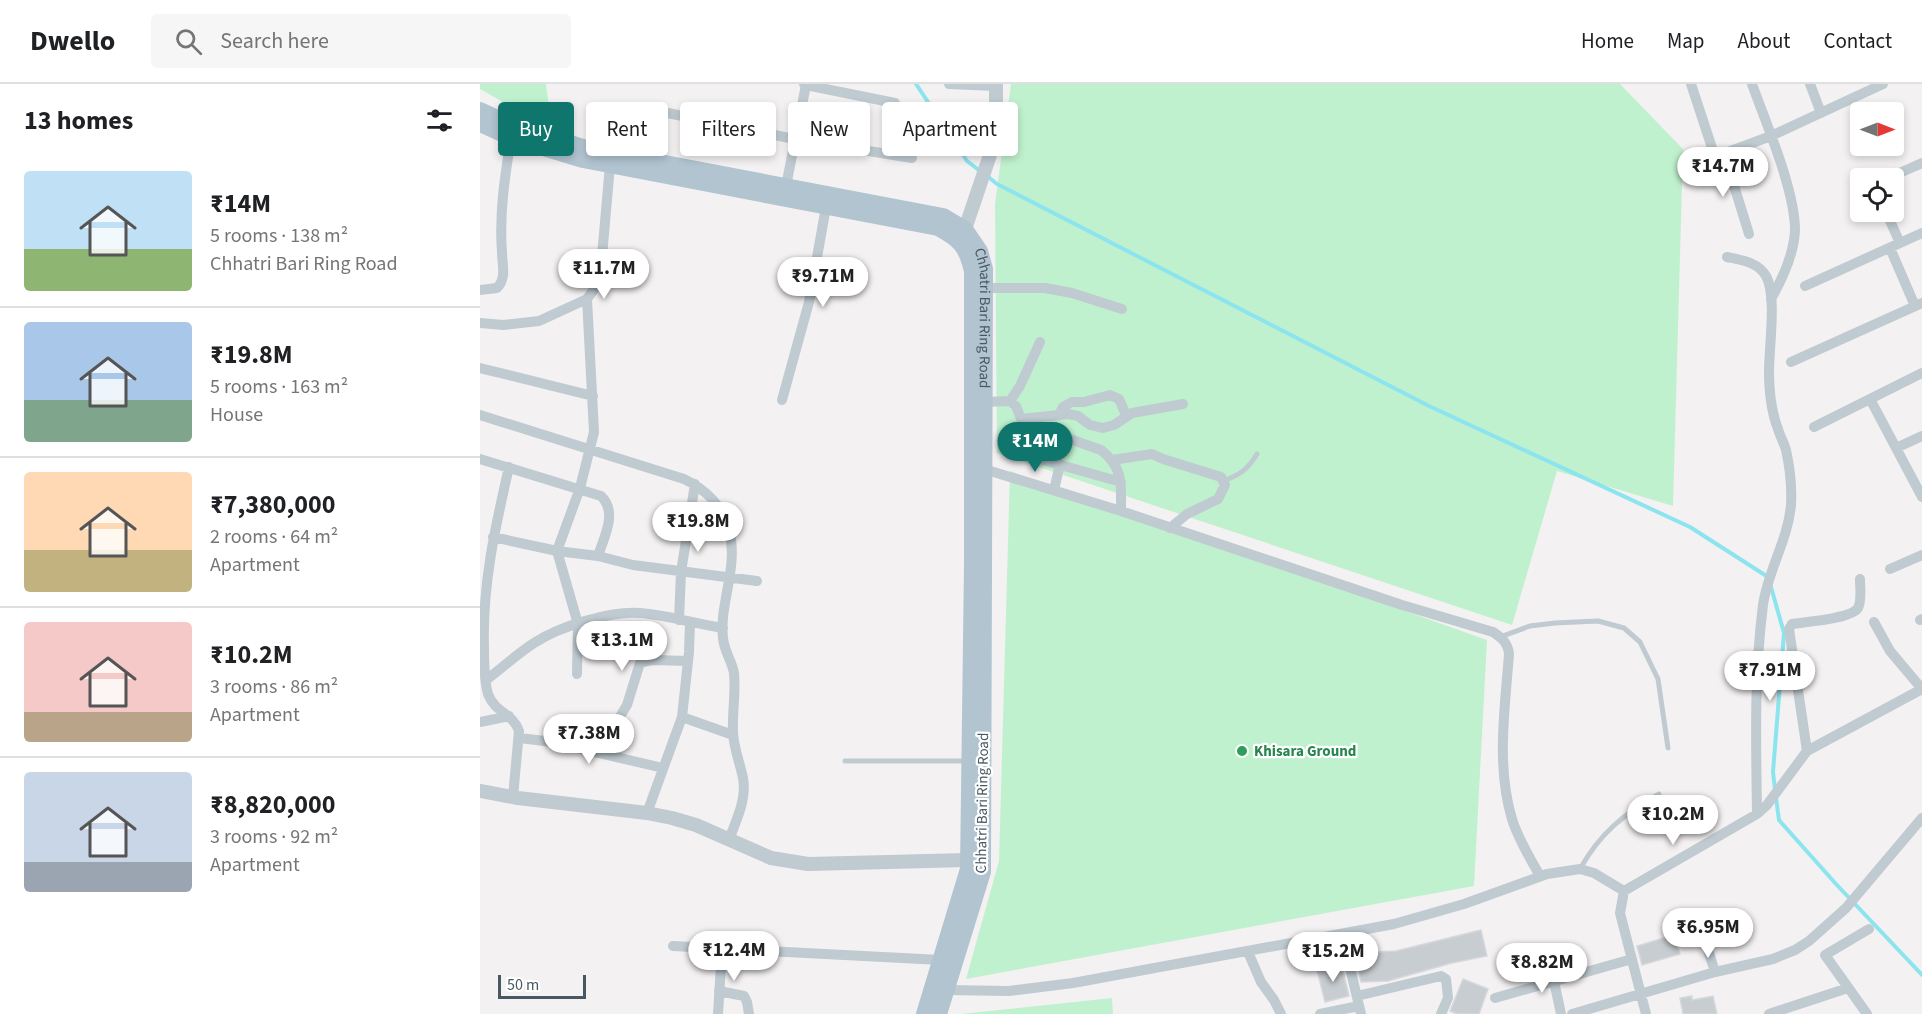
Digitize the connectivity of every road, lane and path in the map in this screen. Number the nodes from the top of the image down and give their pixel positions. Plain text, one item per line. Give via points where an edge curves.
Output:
1 (805, 84) edge
2 (949, 84) edge
3 (1691, 84) edge
4 (1752, 84) edge
5 (1810, 84) edge
6 (1883, 84) edge
7 (996, 85) edge
8 (801, 102) edge
9 (890, 102) edge
10 (480, 110) edge
11 (668, 113) edge
12 (1821, 113) junction
13 (480, 124) edge
14 (498, 132) edge
15 (1771, 136) junction
16 (788, 138) edge
17 (870, 151) edge
18 (1719, 155) junction
19 (508, 156) edge
20 (570, 156) edge
21 (791, 156) edge
22 (912, 158) dead end
23 (1922, 163) edge
24 (610, 165) junction
25 (1690, 166) dead end
26 (1904, 171) edge
27 (786, 186) junction
28 (826, 207) junction
29 (1889, 222) edge
30 (965, 229) junction
31 (1922, 233) edge
32 (1749, 234) dead end
33 (1895, 246) junction
34 (1726, 257) dead end
35 (1804, 286) dead end
36 (985, 288) junction
37 (480, 290) edge
38 (587, 299) junction
39 (1771, 299) junction
40 (1919, 304) edge
41 (1122, 309) dead end
42 (480, 323) edge
43 (1040, 342) dead end
44 (1791, 362) dead end
45 (480, 368) edge
46 (1922, 373) edge
47 (593, 396) junction
48 (1870, 399) junction
49 (782, 400) dead end
50 (1010, 401) junction
51 (984, 402) junction
52 (1183, 404) dead end
53 (1059, 413) junction
54 (480, 415) edge
55 (1126, 415) junction
56 (1023, 420) junction
57 (1814, 427) dead end
58 (1922, 436) edge
59 (1896, 448) junction
60 (591, 450) junction
61 (1257, 454) dead end
62 (480, 459) edge
63 (1112, 460) junction
64 (1059, 464) junction
65 (509, 467) junction
66 (984, 469) junction
67 (1223, 481) junction
68 (1121, 482) junction
69 (695, 484) junction
70 (580, 488) junction
71 (1054, 490) junction
72 (1922, 497) edge
73 (1121, 511) junction
74 (1170, 528) junction
75 (493, 537) junction
76 (556, 551) junction
77 (1922, 555) edge
78 (598, 556) junction
79 (1890, 569) dead end
80 (681, 572) junction
81 (731, 577) junction
82 (1860, 579) dead end
83 (758, 581) dead end
84 (482, 617) edge
85 (685, 621) junction
86 (1874, 622) dead end
87 (578, 624) junction
88 (723, 628) junction
89 (1500, 637) junction
90 (688, 661) junction
91 (577, 674) dead end
92 (484, 680) edge
93 (1922, 689) edge
94 (509, 716) junction
95 (682, 717) junction
96 (480, 722) edge
97 (733, 735) junction
98 (520, 738) junction
99 (1668, 748) dead end
100 (1807, 751) junction
101 (598, 753) junction
102 (845, 761) dead end
103 (970, 761) junction
104 (663, 768) junction
105 (480, 791) edge
106 (1659, 794) dead end
107 (513, 797) junction
108 (647, 813) junction
109 (1757, 814) junction
110 (1922, 818) edge
111 (729, 840) junction
112 (968, 860) junction
113 (1580, 869) junction
114 (1540, 876) junction
115 (1624, 891) junction
116 (1698, 918) dead end
117 (1869, 929) dead end
118 (1342, 934) junction
119 (673, 946) dead end
120 (722, 949) junction
121 (1248, 952) junction
122 (1632, 958) junction
123 (941, 960) junction
124 (1551, 967) dead end
125 (1714, 972) junction
126 (1553, 981) junction
127 (1848, 988) junction
128 (946, 990) junction
129 (719, 991) junction
130 (1642, 994) junction
131 (1496, 998) dead end
132 (1359, 1005) edge
133 (1864, 1013) edge
134 (718, 1014) edge
135 (749, 1014) edge
136 (924, 1014) edge
137 (939, 1014) edge
138 (1281, 1014) edge
139 (1320, 1014) edge
140 (1442, 1014) edge
141 (1562, 1014) edge
142 (1572, 1014) edge
143 (1646, 1014) edge
144 (1768, 1014) edge

1 - 8 street
1 - 9 street
2 - 7 street
3 - 18 street
4 - 15 street
5 - 12 street
6 - 12 street
7 - 30 street via 996,131
10 - 27 main road, Chhatri Bari Ring Road via 515,126 586,148
11 - 16 street
12 - 15 street
13 - 14 main road, Chhatri Bari Ring Road
15 - 18 street
15 - 39 street via 1787,185 1795,230 1782,280
17 - 22 street
18 - 25 street
18 - 32 street
19 - 37 street via 500,226 504,276 497,288
20 - 24 main road, Chhatri Bari Ring Road
21 - 27 street
23 - 26 street
24 - 28 main road, Chhatri Bari Ring Road
24 - 38 street via 601,268 597,285
27 - 30 main road, Chhatri Bari Ring Road via 942,216
28 - 49 street via 809,302
28 - 103 main road, Chhatri Bari Ring Road via 938,228 957,238 970,263
29 - 33 street
30 - 36 main road, Chhatri Bari Ring Road via 980,250
31 - 33 street
33 - 35 street
33 - 40 street
34 - 39 street via 1757,266 1766,275
36 - 41 street via 1045,288
36 - 51 main road, Chhatri Bari Ring Road
38 - 42 street via 539,321
38 - 47 street
39 - 109 street via 1769,373 1773,410 1786,448 1791,506 1763,604 1757,677
40 - 44 street
43 - 50 street
45 - 47 street
46 - 48 street
47 - 60 street
48 - 57 street
48 - 59 street
50 - 51 street
50 - 56 street
51 - 66 main road, Chhatri Bari Ring Road
52 - 55 street
53 - 55 street via 1078,416 1097,428 1114,425
53 - 55 street via 1072,402 1110,395 1119,399
53 - 56 street
54 - 60 street
56 - 63 street via 1101,450
56 - 64 street via 1015,438 1016,451
58 - 59 street
59 - 72 street
60 - 69 street
60 - 70 street
61 - 67 lane via 1248,469
62 - 65 street
63 - 67 street via 1152,454
63 - 68 street
64 - 68 street
64 - 71 street
65 - 70 street
65 - 75 street
66 - 71 street
66 - 128 main road, Chhatri Bari Ring Road via 983,872
67 - 74 street via 1218,499 1186,514
68 - 73 street
69 - 80 street
69 - 81 street via 709,495 729,527
70 - 76 street
70 - 78 street via 601,496 609,508
71 - 73 street
73 - 74 street
74 - 89 street
75 - 76 street
75 - 84 street
76 - 78 street
76 - 87 street
77 - 79 street
78 - 80 street
80 - 81 street
80 - 85 street
81 - 83 street
81 - 88 street
82 - 100 street via 1859,606 1854,612 1792,624 1789,629
84 - 92 street
85 - 87 street via 621,613
85 - 88 street
85 - 90 street
86 - 93 street via 1890,651
87 - 91 street
87 - 92 street via 548,635
88 - 97 street via 735,684
89 - 99 lane via 1530,626 1556,623 1598,621 1624,628 1640,642 1658,679
89 - 114 street via 1509,654 1503,742 1507,802 1512,821
90 - 95 street
90 - 101 street via 640,663 627,705
92 - 94 street via 493,704
93 - 100 street
94 - 96 street
94 - 98 street via 518,726
95 - 97 street
95 - 104 street
97 - 111 street via 744,790
98 - 101 street
98 - 107 street
100 - 109 street
101 - 104 street
102 - 103 lane
103 - 112 main road, Chhatri Bari Ring Road
104 - 108 street
105 - 107 street
106 - 113 lane via 1628,812 1608,830
107 - 108 street
108 - 111 street via 696,825
109 - 115 street
110 - 125 street via 1846,908 1809,941 1773,958
111 - 112 street via 771,858 808,864
112 - 123 main road, Chhatri Bari Ring Road
113 - 114 street
113 - 115 street
114 - 118 street via 1429,915
115 - 122 street via 1620,913
116 - 125 street
117 - 127 street via 1825,955
118 - 121 street
118 - 132 street
119 - 120 street
120 - 123 street
120 - 129 street
121 - 128 street via 1073,983 1009,991
121 - 138 street
122 - 126 street
122 - 130 street
123 - 136 main road, Chhatri Bari Ring Road
124 - 126 street
125 - 130 street
126 - 131 street
126 - 141 street
127 - 133 street
127 - 144 street
128 - 137 main road, Chhatri Bari Ring Road
129 - 134 street
129 - 135 street via 744,996
130 - 142 street
130 - 143 street
132 - 139 street
132 - 140 street via 1441,976 1448,984

